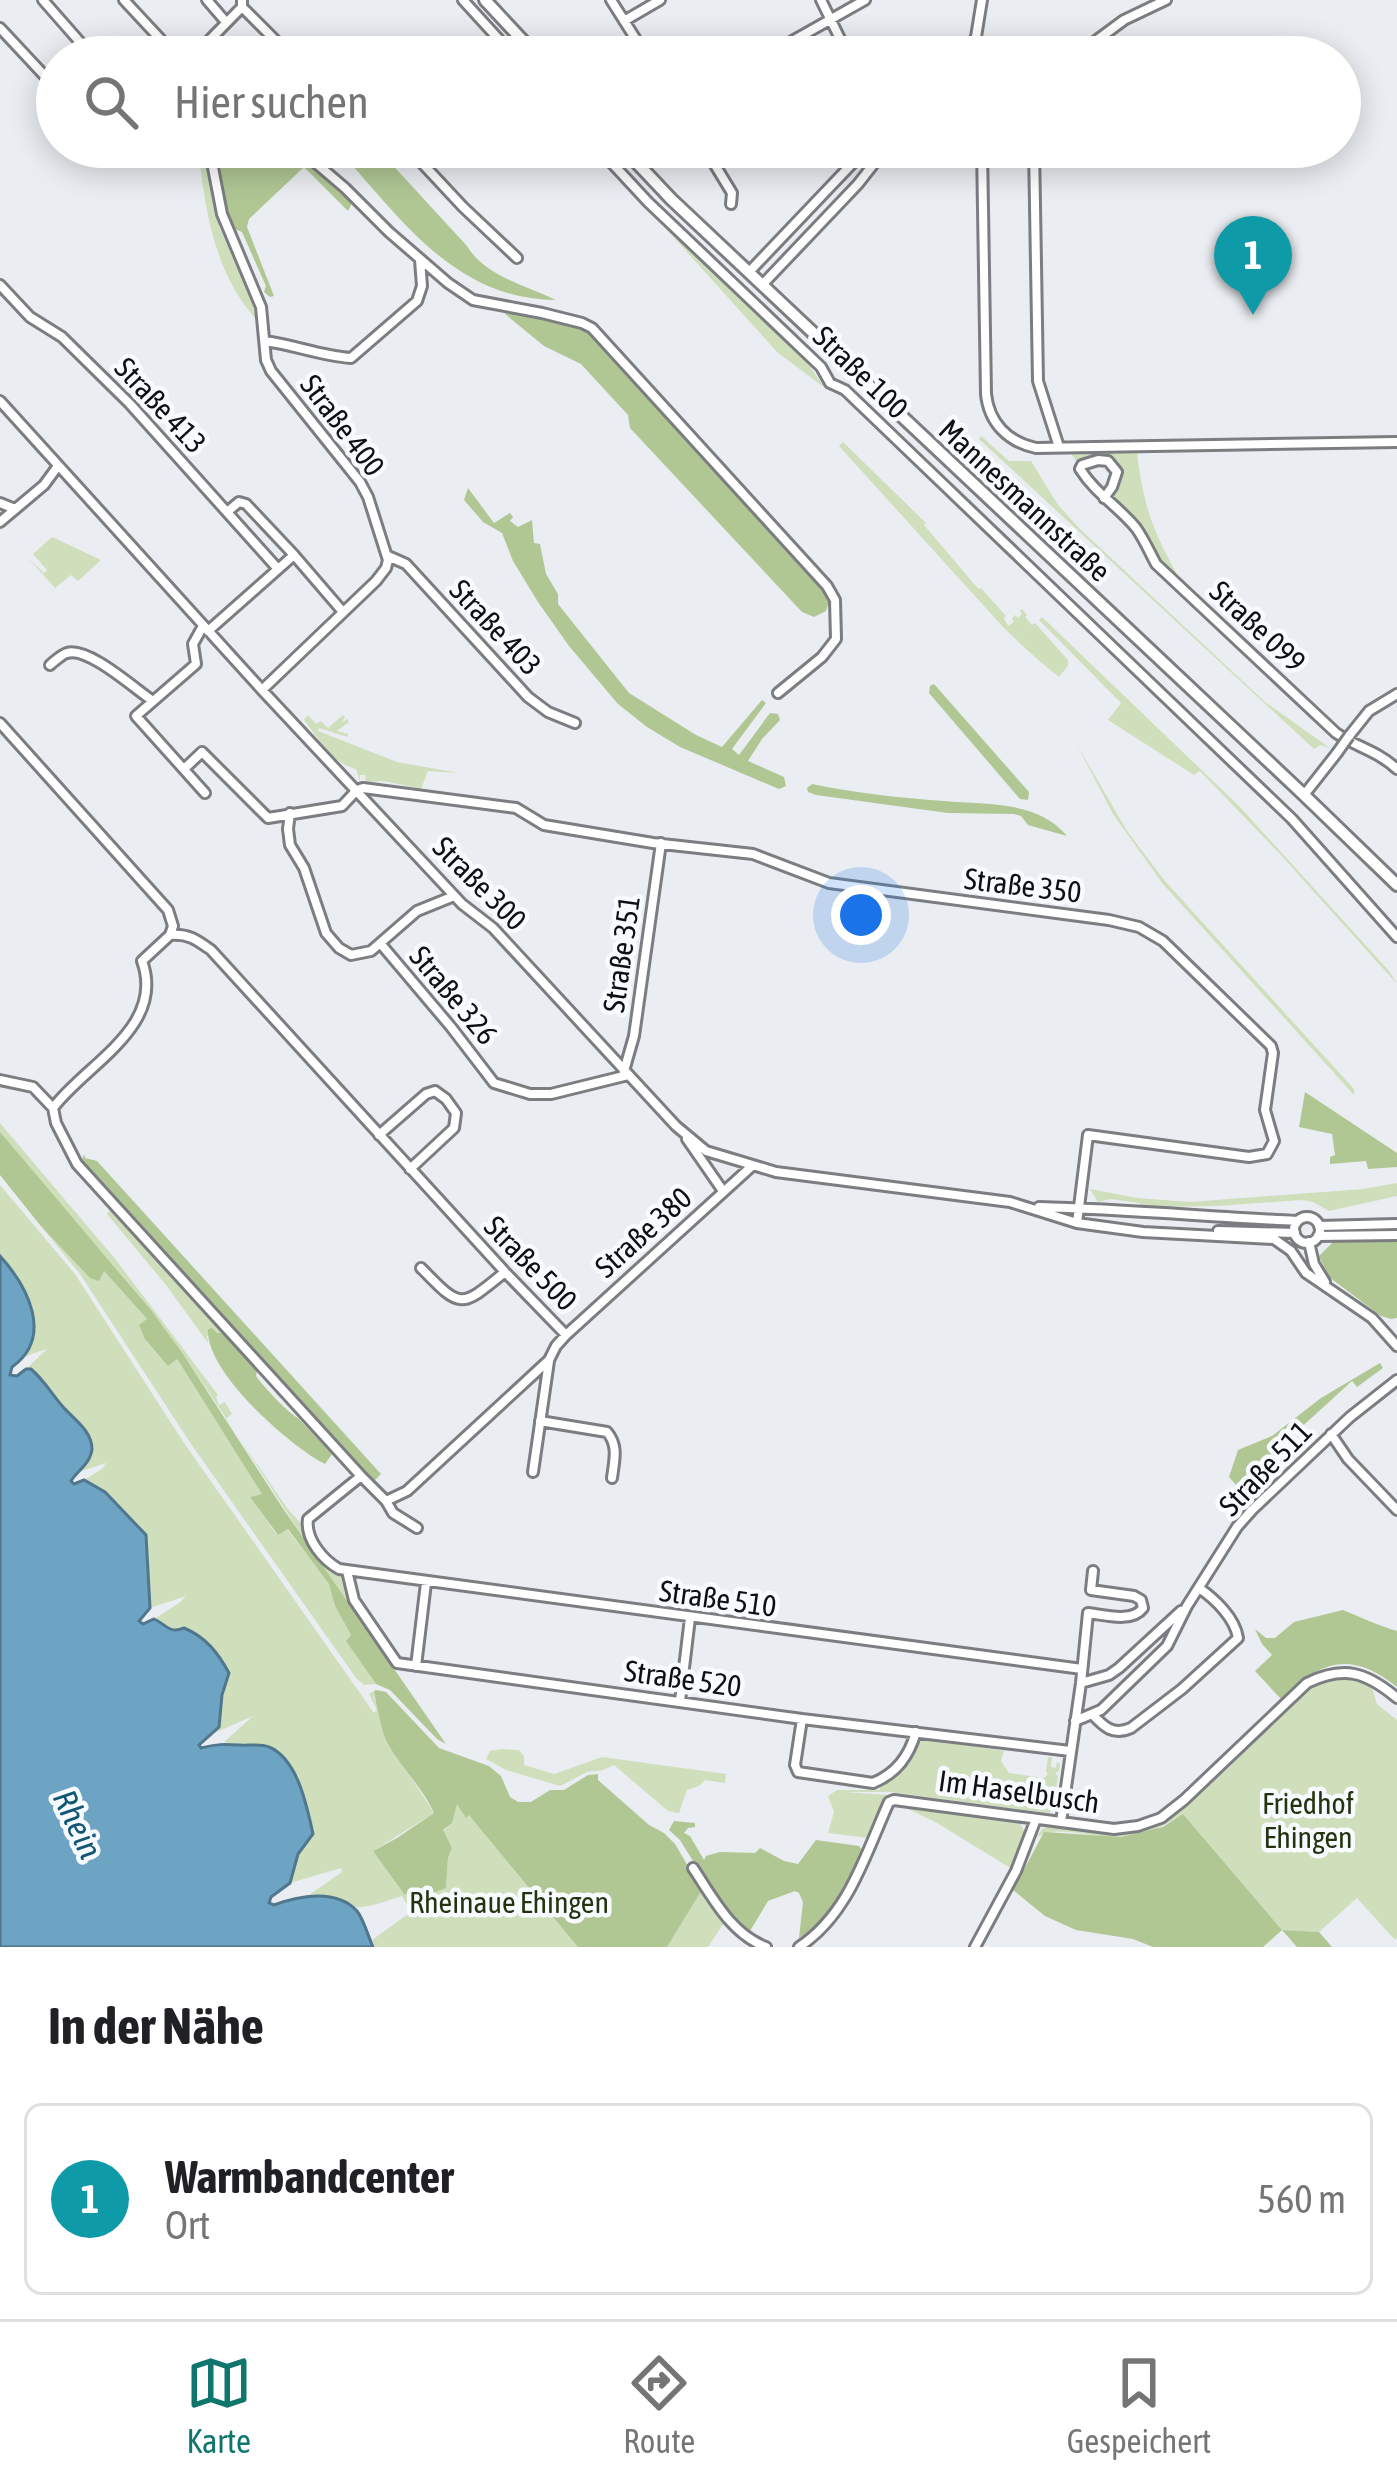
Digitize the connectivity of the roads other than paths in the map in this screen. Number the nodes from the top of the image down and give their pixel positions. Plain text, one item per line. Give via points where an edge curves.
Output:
1 (44, 0) edge
2 (124, 0) edge
3 (207, 0) edge
4 (464, 0) edge
5 (485, 0) edge
6 (611, 0) edge
7 (660, 0) edge
8 (821, 0) edge
9 (865, 0) edge
10 (982, 0) edge
11 (1166, 0) edge
12 (242, 3) edge
13 (830, 19) junction
14 (624, 21) junction
15 (226, 22) junction
16 (0, 28) edge
17 (75, 36) edge
18 (157, 36) edge
19 (213, 36) edge
20 (272, 36) edge
21 (496, 36) edge
22 (518, 36) edge
23 (634, 36) edge
24 (800, 36) edge
25 (838, 36) edge
26 (976, 36) edge
27 (1102, 36) edge
28 (36, 67) edge
29 (213, 168) edge
30 (322, 168) edge
31 (427, 168) edge
32 (616, 168) edge
33 (642, 168) edge
34 (717, 168) edge
35 (848, 168) edge
36 (871, 168) edge
37 (982, 168) edge
38 (1034, 168) edge
39 (731, 204) dead end
40 (419, 258) junction
41 (517, 258) dead end
42 (749, 272) junction
43 (763, 284) junction
44 (0, 285) edge
45 (265, 341) junction
46 (0, 401) edge
47 (1397, 442) edge
48 (1059, 447) junction
49 (58, 466) junction
50 (1104, 498) junction
51 (0, 503) edge
52 (15, 509) junction
53 (227, 512) junction
54 (0, 522) edge
55 (294, 555) junction
56 (388, 556) junction
57 (278, 569) junction
58 (343, 612) junction
59 (205, 628) junction
60 (50, 664) dead end
61 (262, 690) junction
62 (778, 693) dead end
63 (1397, 694) edge
64 (154, 701) junction
65 (0, 723) edge
66 (575, 723) dead end
67 (184, 769) junction
68 (1397, 769) edge
69 (357, 790) junction
70 (205, 793) dead end
71 (1304, 795) junction
72 (290, 813) junction
73 (661, 844) junction
74 (1397, 885) edge
75 (454, 896) junction
76 (170, 935) junction
77 (1397, 937) edge
78 (380, 943) junction
79 (626, 1073) junction
80 (0, 1080) edge
81 (53, 1108) junction
82 (683, 1133) junction
83 (379, 1135) junction
84 (752, 1166) junction
85 (410, 1169) junction
86 (723, 1191) junction
87 (1031, 1207) junction
88 (1079, 1208) junction
89 (1298, 1221) junction
90 (1077, 1223) junction
91 (1397, 1225) edge
92 (1295, 1233) junction
93 (1175, 1235) junction
94 (1315, 1235) junction
95 (1397, 1235) edge
96 (421, 1268) dead end
97 (505, 1272) junction
98 (1330, 1288) junction
99 (1392, 1330) edge
100 (566, 1335) junction
101 (1397, 1346) edge
102 (550, 1360) junction
103 (1397, 1380) edge
104 (540, 1421) junction
105 (1331, 1434) junction
106 (533, 1472) dead end
107 (361, 1476) junction
108 (612, 1478) dead end
109 (386, 1501) junction
110 (1397, 1510) edge
111 (418, 1528) dead end
112 (347, 1570) junction
113 (1094, 1571) dead end
114 (426, 1582) junction
115 (1199, 1588) junction
116 (1187, 1606) junction
117 (690, 1618) junction
118 (416, 1666) junction
119 (1082, 1670) junction
120 (1082, 1683) junction
121 (1397, 1698) edge
122 (680, 1701) junction
123 (1093, 1714) junction
124 (802, 1719) junction
125 (1076, 1721) junction
126 (916, 1732) junction
127 (1070, 1751) junction
128 (1036, 1819) junction
129 (1061, 1822) junction
130 (693, 1868) dead end
131 (754, 1945) edge
132 (766, 1947) edge
133 (799, 1947) edge
134 (975, 1947) edge

1 - 17 street
2 - 18 street
3 - 15 street
4 - 21 street
5 - 22 main road
6 - 14 street
7 - 14 street
8 - 13 street
9 - 13 street
10 - 26 street
11 - 27 street
12 - 15 street
12 - 20 street
13 - 24 street
13 - 25 street
14 - 23 street
15 - 19 street
16 - 28 street
29 - 45 street, Straße 400
30 - 40 street
31 - 41 street
32 - 77 street, Straße 100 via 1292,819
33 - 42 main road, Mannesmannstraße
34 - 39 street
35 - 42 street
36 - 43 street
37 - 48 street via 987,406 1010,439
38 - 48 street via 1038,381
40 - 45 street via 417,301 351,358
40 - 62 street via 473,300 592,328 827,586 836,638
42 - 43 main road, Mannesmannstraße
43 - 71 main road, Mannesmannstraße
44 - 53 street, Straße 413 via 130,404
45 - 56 street, Straße 400 via 272,371 360,482
46 - 49 street, Straße 300
47 - 48 street
49 - 52 street
49 - 59 street, Straße 300
50 - 50 street, Straße 099 via 1082,474 1082,465 1108,461 1117,472
50 - 68 street, Straße 099 via 1137,530 1156,565 1336,733
51 - 52 street
52 - 54 street
53 - 55 street via 246,504
53 - 57 street, Straße 413
55 - 57 street
55 - 58 street
56 - 58 street via 382,574
56 - 66 street, Straße 403 via 406,565 528,697
57 - 59 street
58 - 61 street
59 - 61 street, Straße 300
59 - 64 street via 193,644 196,664
60 - 64 street via 74,652
61 - 69 street, Straße 300
63 - 71 street, bridge via 1369,711
64 - 67 street via 136,716
65 - 76 street via 164,904
67 - 70 street
67 - 72 street via 202,752 268,818
69 - 72 street via 342,806
69 - 73 street, Straße 350 via 516,808 544,825
69 - 75 street, Straße 300
71 - 74 main road, Mannesmannstraße
72 - 78 street via 290,845 326,933 351,955
73 - 79 street, Straße 351
73 - 88 street, Straße 350 via 765,857 829,883 1124,922 1163,941 1271,1046 1265,1110 1274,1141 1249,1157 1088,1135
75 - 78 street via 417,910
75 - 79 street, Straße 300
76 - 81 street via 142,961 146,996 132,1027
76 - 83 street, Straße 500 via 211,950
78 - 79 street, Straße 326 via 494,1083 551,1094
79 - 82 street, Straße 300
80 - 81 street via 33,1087
81 - 107 street via 77,1164
82 - 84 street, Straße 300 via 706,1151
82 - 86 street
83 - 85 street, Straße 500
83 - 85 street via 426,1094 446,1100 456,1113 454,1128
84 - 86 street, Straße 380
84 - 87 street, Straße 300
85 - 97 street, Straße 500
86 - 100 street, Straße 380
87 - 88 street, Straße 300
87 - 90 street, Straße 300
88 - 89 street, Straße 300
88 - 90 street, Straße 350
89 - 92 street
89 - 94 street, Straße 300 via 1312,1218
90 - 93 street, Straße 300
91 - 94 street
92 - 93 street
92 - 94 street
93 - 98 street, Straße 300 via 1274,1239
94 - 95 street
94 - 98 street via 1314,1264
96 - 97 street via 461,1301
97 - 100 street, Straße 500
98 - 99 street
99 - 101 street
100 - 102 street, Straße 500
102 - 104 street
102 - 109 street, Straße 500 via 407,1491
103 - 105 street, Straße 511
104 - 106 street
104 - 108 street via 607,1432 615,1450
105 - 110 street
105 - 115 street, Straße 511 via 1237,1527
107 - 109 street
107 - 112 street via 308,1519 308,1534 327,1561
109 - 111 street
112 - 114 street, Straße 510
112 - 118 street via 354,1600 392,1659
113 - 119 street via 1091,1590 1134,1596 1143,1608 1131,1617 1088,1613
114 - 117 street, Straße 510
114 - 118 street
115 - 116 street, Straße 511
115 - 123 street via 1238,1638 1131,1729 1108,1730
116 - 120 street, Straße 511 via 1119,1668
116 - 123 street, Straße 511 via 1167,1646
117 - 119 street, Straße 510
117 - 122 street
118 - 122 street, Straße 520
119 - 120 street
120 - 125 street
121 - 129 street, Im Haselbusch via 1377,1681 1326,1674 1161,1818 1114,1829
122 - 124 street, Straße 520
123 - 125 street, Straße 511
124 - 126 street, Straße 520
124 - 126 street via 798,1772 873,1783 905,1760
125 - 127 street
126 - 127 street, Straße 520
127 - 129 street
128 - 129 street, Im Haselbusch
128 - 133 street, Im Haselbusch via 889,1802 843,1905
128 - 134 street
130 - 131 street
131 - 132 street

